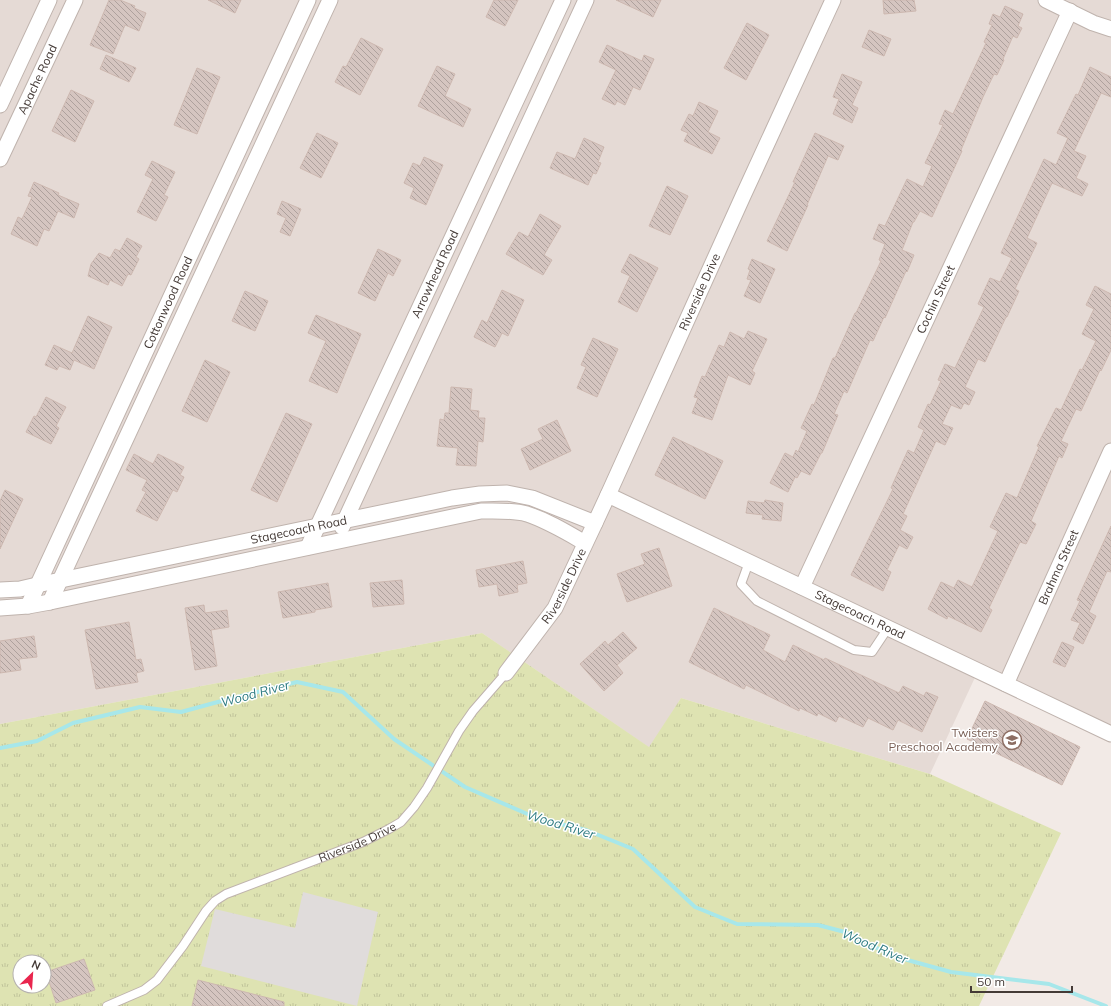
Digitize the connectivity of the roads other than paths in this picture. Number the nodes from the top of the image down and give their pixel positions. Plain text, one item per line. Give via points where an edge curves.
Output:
1 (49, 0) edge
2 (75, 0) edge
3 (308, 0) edge
4 (330, 0) edge
5 (563, 0) edge
6 (586, 0) edge
7 (833, 0) edge
8 (1046, 0) edge
9 (1070, 11) junction
10 (1111, 29) edge
11 (0, 105) edge
12 (0, 159) edge
13 (1111, 451) edge
14 (608, 495) junction
15 (345, 521) junction
16 (594, 523) junction
17 (318, 526) junction
18 (335, 542) junction
19 (585, 543) junction
20 (308, 547) junction
21 (749, 562) junction
22 (60, 580) junction
23 (37, 586) junction
24 (802, 587) junction
25 (0, 590) edge
26 (50, 602) junction
27 (28, 606) junction
28 (0, 608) edge
29 (888, 628) junction
30 (506, 673) joint
31 (1006, 684) junction
32 (1111, 734) edge
33 (107, 1006) edge

1 - 11 street, Apache Road
2 - 12 street, Apache Road
3 - 23 street, Cottonwood Road
4 - 22 street, Cottonwood Road
5 - 17 street, Arrowhead Road
6 - 15 street, Arrowhead Road
7 - 14 street, Riverside Drive
8 - 9 street
9 - 10 street
9 - 24 street, Cochin Street
13 - 31 street, Brahma Street
14 - 16 street, Riverside Drive
14 - 21 street, Stagecoach Road
15 - 16 street, Stagecoach Road via 452,498 507,493 532,498
15 - 17 street, Stagecoach Road
15 - 18 street, Arrowhead Road
16 - 19 street, Riverside Drive
17 - 20 street, Arrowhead Road
17 - 22 street, Stagecoach Road
18 - 19 street, Stagecoach Road via 481,511 505,511 526,514 555,526
18 - 20 street, Stagecoach Road
19 - 30 street, Riverside Drive via 555,608
20 - 26 street, Stagecoach Road
21 - 24 street, Stagecoach Road
21 - 29 lane via 741,584 757,601 854,650 872,652
22 - 23 street, Stagecoach Road
22 - 26 street, Cottonwood Road
23 - 25 street, Stagecoach Road
23 - 27 street, Cottonwood Road
24 - 29 street, Stagecoach Road
26 - 27 street, Stagecoach Road
27 - 28 street, Stagecoach Road
29 - 31 street, Stagecoach Road
30 - 33 lane, Riverside Drive via 452,742 427,788 401,822 363,842 226,894 206,911 157,980 144,990
31 - 32 street, Stagecoach Road

